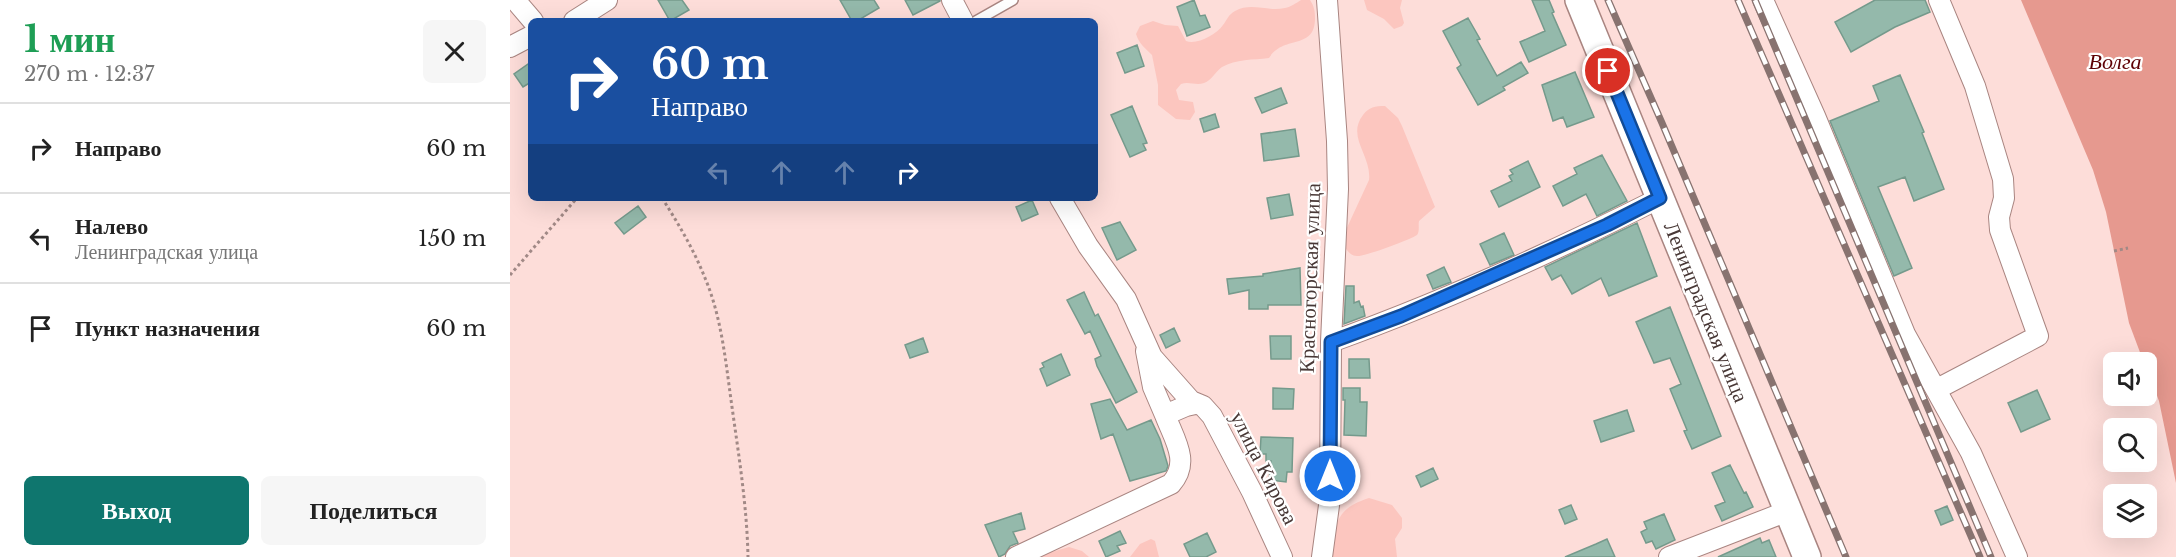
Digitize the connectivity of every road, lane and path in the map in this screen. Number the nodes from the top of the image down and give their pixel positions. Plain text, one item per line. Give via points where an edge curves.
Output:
1 (515, 0) edge
2 (607, 0) edge
3 (952, 0) edge
4 (1014, 0) edge
5 (1327, 0) edge
6 (1579, 0) edge
7 (1762, 0) edge
8 (1939, 0) edge
9 (530, 18) edge
10 (579, 18) edge
11 (961, 18) edge
12 (981, 18) edge
13 (528, 38) edge
14 (510, 47) edge
15 (1660, 198) junction
16 (574, 201) edge
17 (664, 201) edge
18 (1062, 201) edge
19 (2128, 248) dead end
20 (2114, 251) dead end
21 (510, 275) edge
22 (1143, 340) junction
23 (1331, 342) junction
24 (1937, 389) junction
25 (1196, 404) junction
26 (1165, 416) junction
27 (1788, 511) junction
28 (748, 557) edge
29 (1016, 557) edge
30 (1282, 557) edge
31 (1322, 557) edge
32 (1669, 557) edge
33 (1807, 557) edge
34 (2017, 557) edge

1 - 9 street
2 - 10 street
3 - 11 street
4 - 12 lane
5 - 23 street, Красногорская улица via 1338,189
6 - 15 main road, Ленинградская улица
7 - 24 street via 1815,116 1905,334
8 - 24 street via 1975,86 2004,178 2000,230 2038,336
13 - 14 street
15 - 23 street via 1401,316
15 - 27 main road, Ленинградская улица
16 - 21 path
17 - 28 path via 701,269 715,310 747,521
18 - 22 street, улица Кирова via 1126,299
19 - 20 path
22 - 25 street, улица Кирова via 1157,364
22 - 26 street
23 - 31 street, Красногорская улица via 1330,498
24 - 34 street via 1971,453
25 - 26 street
25 - 30 street, улица Кирова via 1206,409 1215,422
26 - 29 street via 1181,459 1181,469 1171,484
27 - 32 street
27 - 33 main road, Ленинградская улица

